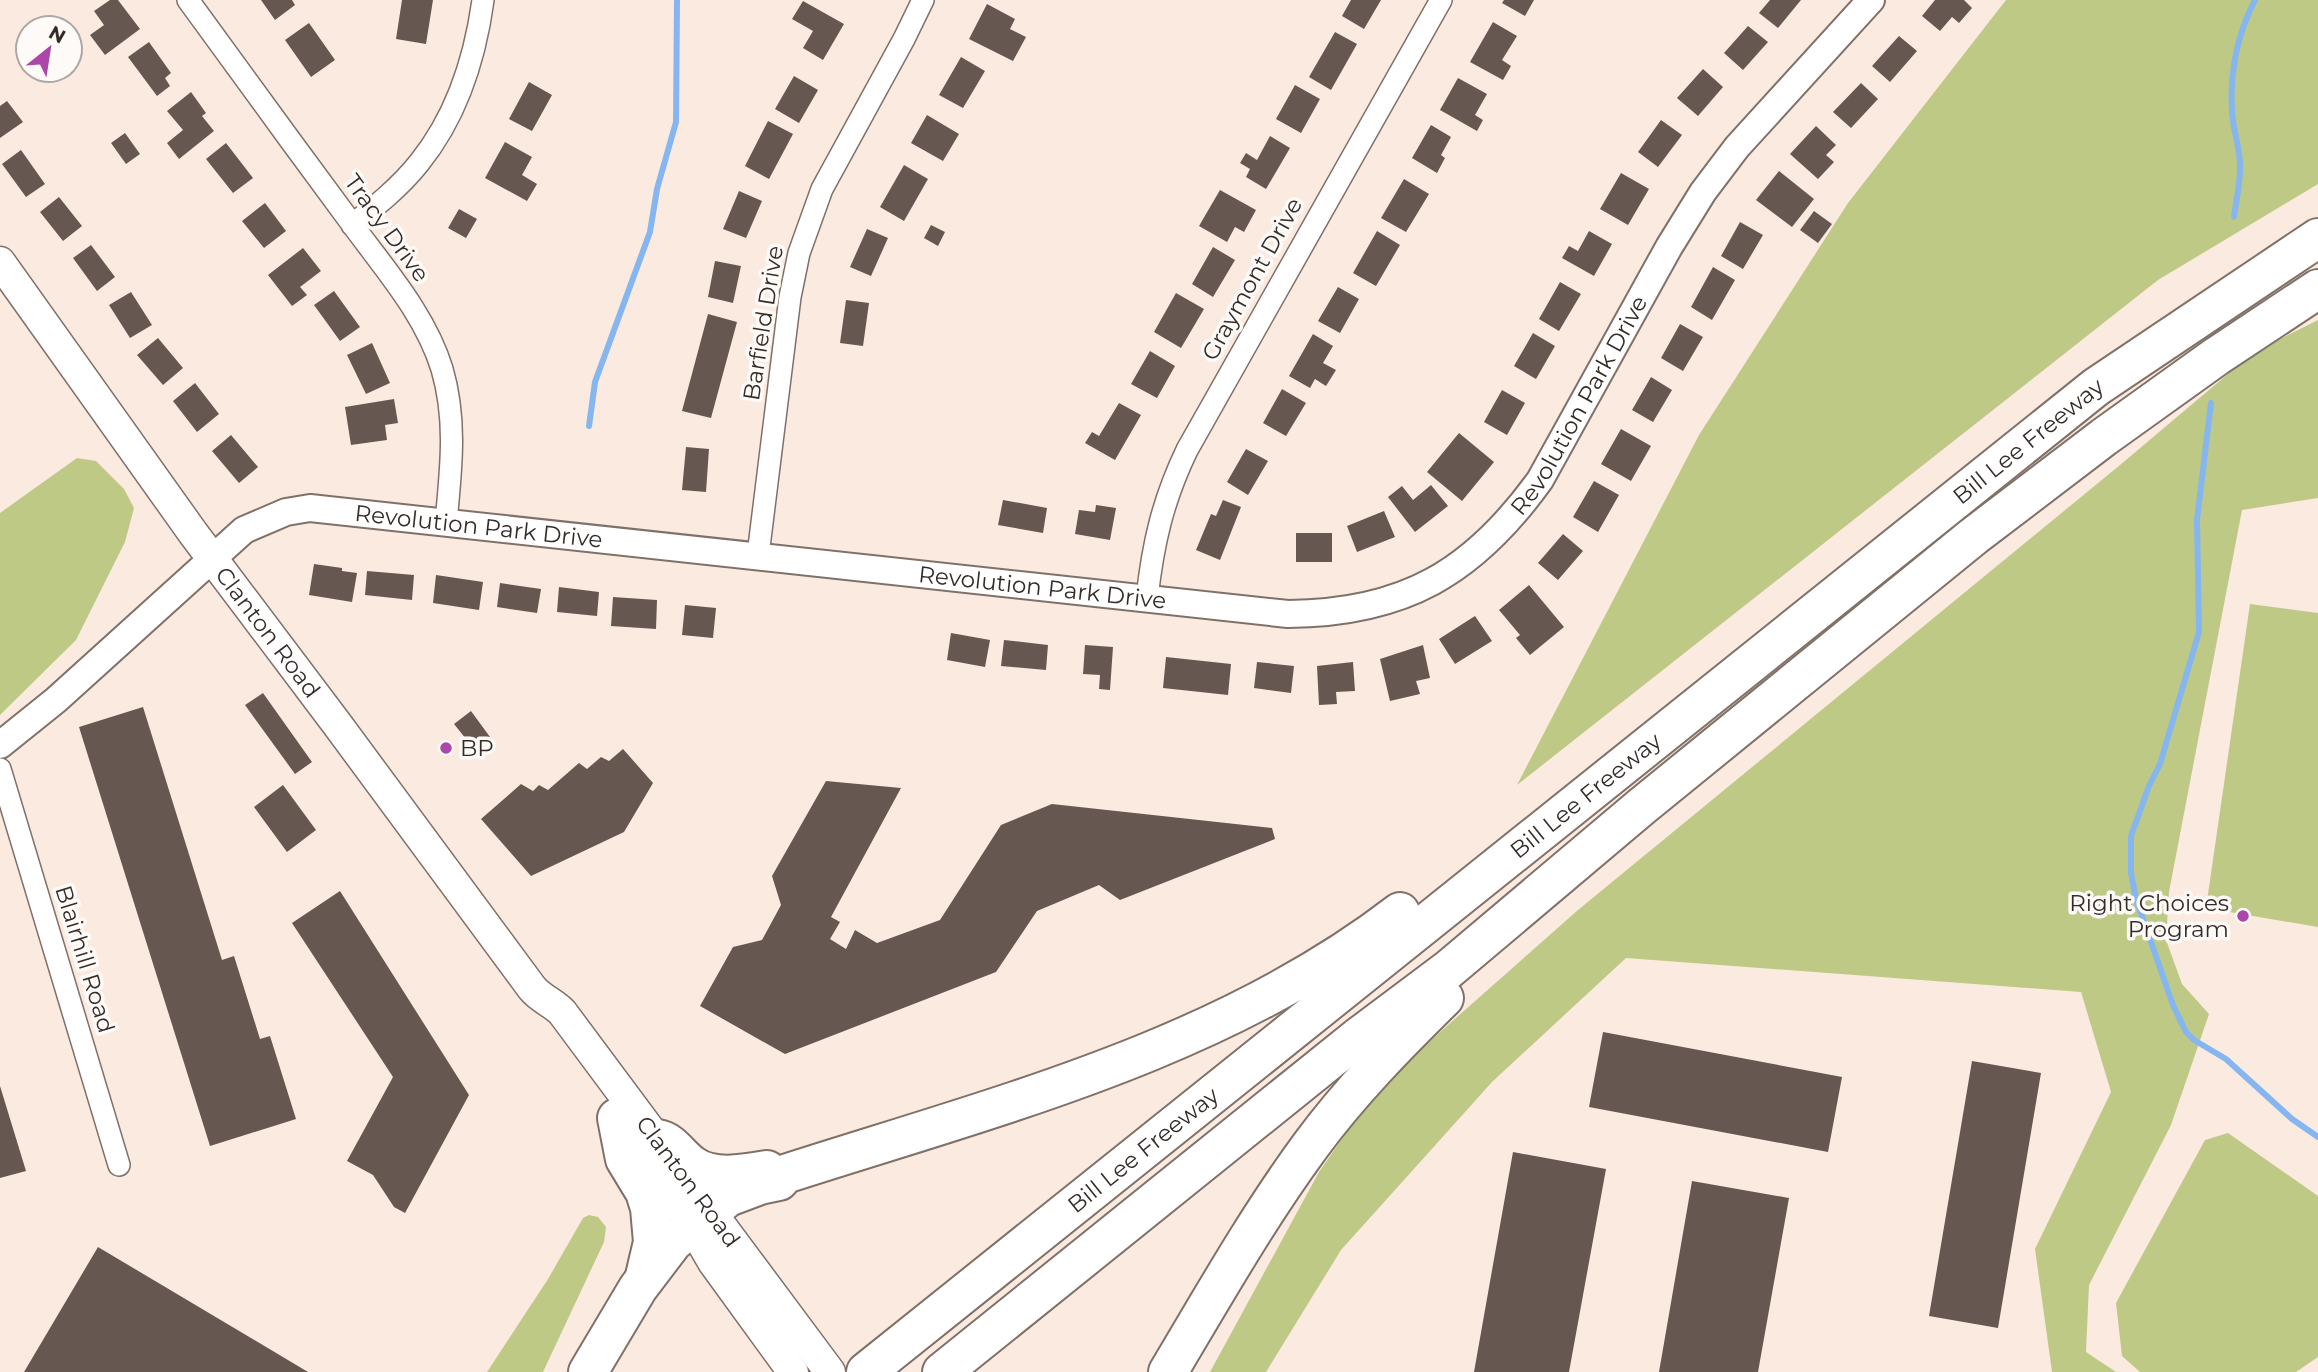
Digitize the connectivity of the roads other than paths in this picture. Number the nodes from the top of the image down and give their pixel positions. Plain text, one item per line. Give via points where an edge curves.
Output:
1 (188, 0) edge
2 (483, 0) edge
3 (923, 0) edge
4 (1441, 0) edge
5 (1871, 0) edge
6 (352, 225) junction
7 (2318, 238) edge
8 (0, 262) edge
9 (2318, 289) edge
10 (446, 522) junction
11 (758, 555) junction
12 (212, 558) junction
13 (1147, 598) junction
14 (0, 745) edge
15 (0, 769) edge
16 (1641, 807) junction
17 (1529, 839) junction
18 (541, 999) junction
19 (617, 1118) junction
20 (658, 1139) junction
21 (119, 1165) dead end
22 (785, 1174) junction
23 (702, 1217) junction
24 (644, 1279) junction
25 (788, 1365) edge
26 (588, 1372) edge
27 (830, 1372) edge
28 (866, 1372) edge
29 (942, 1372) edge
30 (1168, 1372) edge

1 - 6 street, Tracy Drive
2 - 6 street via 471,62 441,133 395,190
3 - 11 street, Barfield Drive via 822,189 799,253
4 - 13 street, Graymont Drive via 1187,450 1158,525
5 - 13 street, Revolution Park Drive via 1737,147 1703,192 1539,480 1479,550 1415,591 1341,612 1288,614
6 - 10 street, Tracy Drive via 418,317 441,367 453,420
7 - 17 highway, Bill Lee Freeway via 2096,387
8 - 12 main road, Clanton Road
9 - 16 highway, Bill Lee Freeway via 2172,388 2007,511
10 - 11 street, Revolution Park Drive
10 - 12 street, Revolution Park Drive via 323,508 286,512 244,530
11 - 13 street, Revolution Park Drive
12 - 14 street, Revolution Park Drive
12 - 18 main road, Clanton Road
15 - 21 street, Blairhill Road
16 - 29 highway, Bill Lee Freeway via 1448,969
16 - 30 highway via 1515,936 1397,1044 1338,1111 1246,1241
17 - 22 highway via 1431,888 1373,933 1303,977 1181,1041
17 - 28 highway, Bill Lee Freeway
18 - 19 main road, Clanton Road via 549,1023
18 - 20 main road, Clanton Road via 562,1012
19 - 23 main road, Clanton Road
19 - 24 highway via 625,1159 650,1208 653,1242
20 - 22 highway via 707,1172 732,1175 773,1169
20 - 23 main road, Clanton Road
22 - 23 highway via 779,1181 734,1194
23 - 24 highway via 665,1251
23 - 25 main road, Clanton Road via 713,1262
23 - 27 main road, Clanton Road
24 - 26 highway

